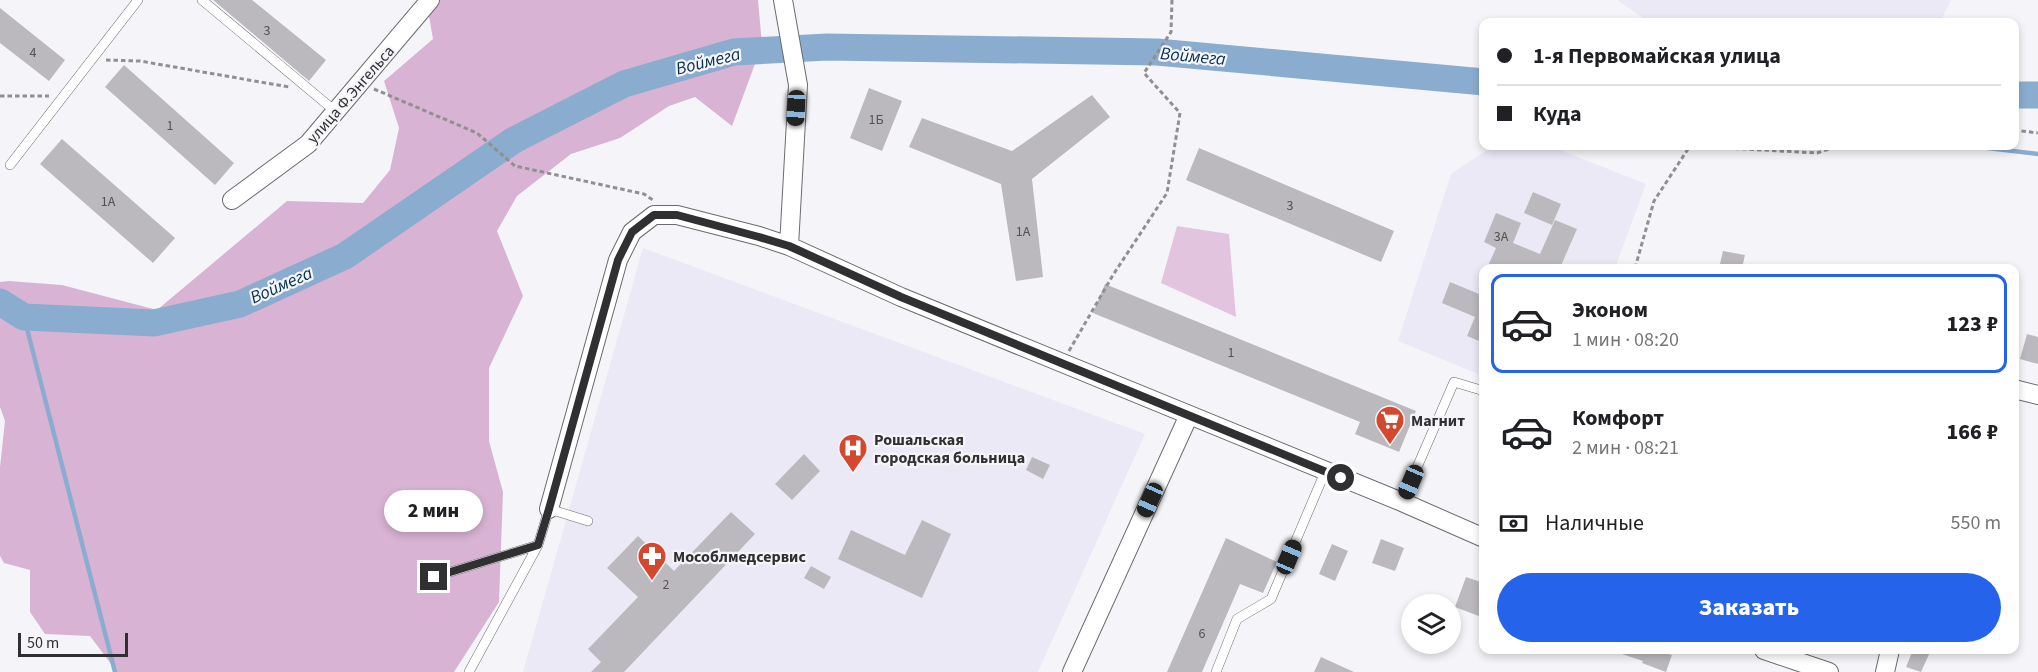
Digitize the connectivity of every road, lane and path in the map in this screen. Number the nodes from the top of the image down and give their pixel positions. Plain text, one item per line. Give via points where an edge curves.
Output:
1 (138, 0) edge
2 (202, 0) edge
3 (430, 0) edge
4 (783, 0) edge
5 (1173, 0) edge
6 (92, 59) junction
7 (358, 83) junction
8 (311, 91) junction
9 (0, 96) edge
10 (63, 96) junction
11 (335, 111) junction
12 (2019, 131) edge
13 (2038, 133) edge
14 (1686, 150) edge
15 (1762, 150) edge
16 (1826, 150) edge
17 (10, 165) dead end
18 (232, 200) dead end
19 (677, 215) junction
20 (789, 246) junction
21 (1636, 264) edge
22 (1062, 363) junction
23 (1479, 390) edge
24 (2019, 390) edge
25 (2038, 395) edge
26 (1189, 415) junction
27 (1325, 472) junction
28 (1402, 502) junction
29 (549, 509) junction
30 (588, 521) dead end
31 (1479, 536) edge
32 (538, 545) junction
33 (434, 577) dead end
34 (1776, 654) edge
35 (1889, 654) edge
36 (469, 672) edge
37 (1072, 672) edge
38 (1216, 672) edge
39 (1829, 672) edge
40 (1885, 672) edge

1 - 6 lane
2 - 8 lane
3 - 7 street, улица Ф.Энгельса
4 - 20 street via 798,85
5 - 22 path via 1171,32 1144,73 1180,113 1167,193
6 - 8 path via 140,61
6 - 10 lane
7 - 11 street, улица Ф.Энгельса
7 - 19 path via 477,133 515,166 644,194
8 - 11 lane
9 - 10 path
10 - 17 lane
11 - 18 street, улица Ф.Энгельса via 308,144
12 - 13 path
14 - 21 path via 1654,201
15 - 16 path via 1817,153
19 - 20 street
19 - 29 street via 654,215 632,232 618,260
20 - 22 street
22 - 26 street
23 - 28 lane via 1454,382
24 - 25 street
26 - 27 street
26 - 37 street
27 - 28 street
27 - 38 lane via 1271,599 1237,619
28 - 31 street
29 - 30 lane
29 - 32 lane
32 - 33 lane
32 - 36 lane
34 - 39 street
35 - 40 street

